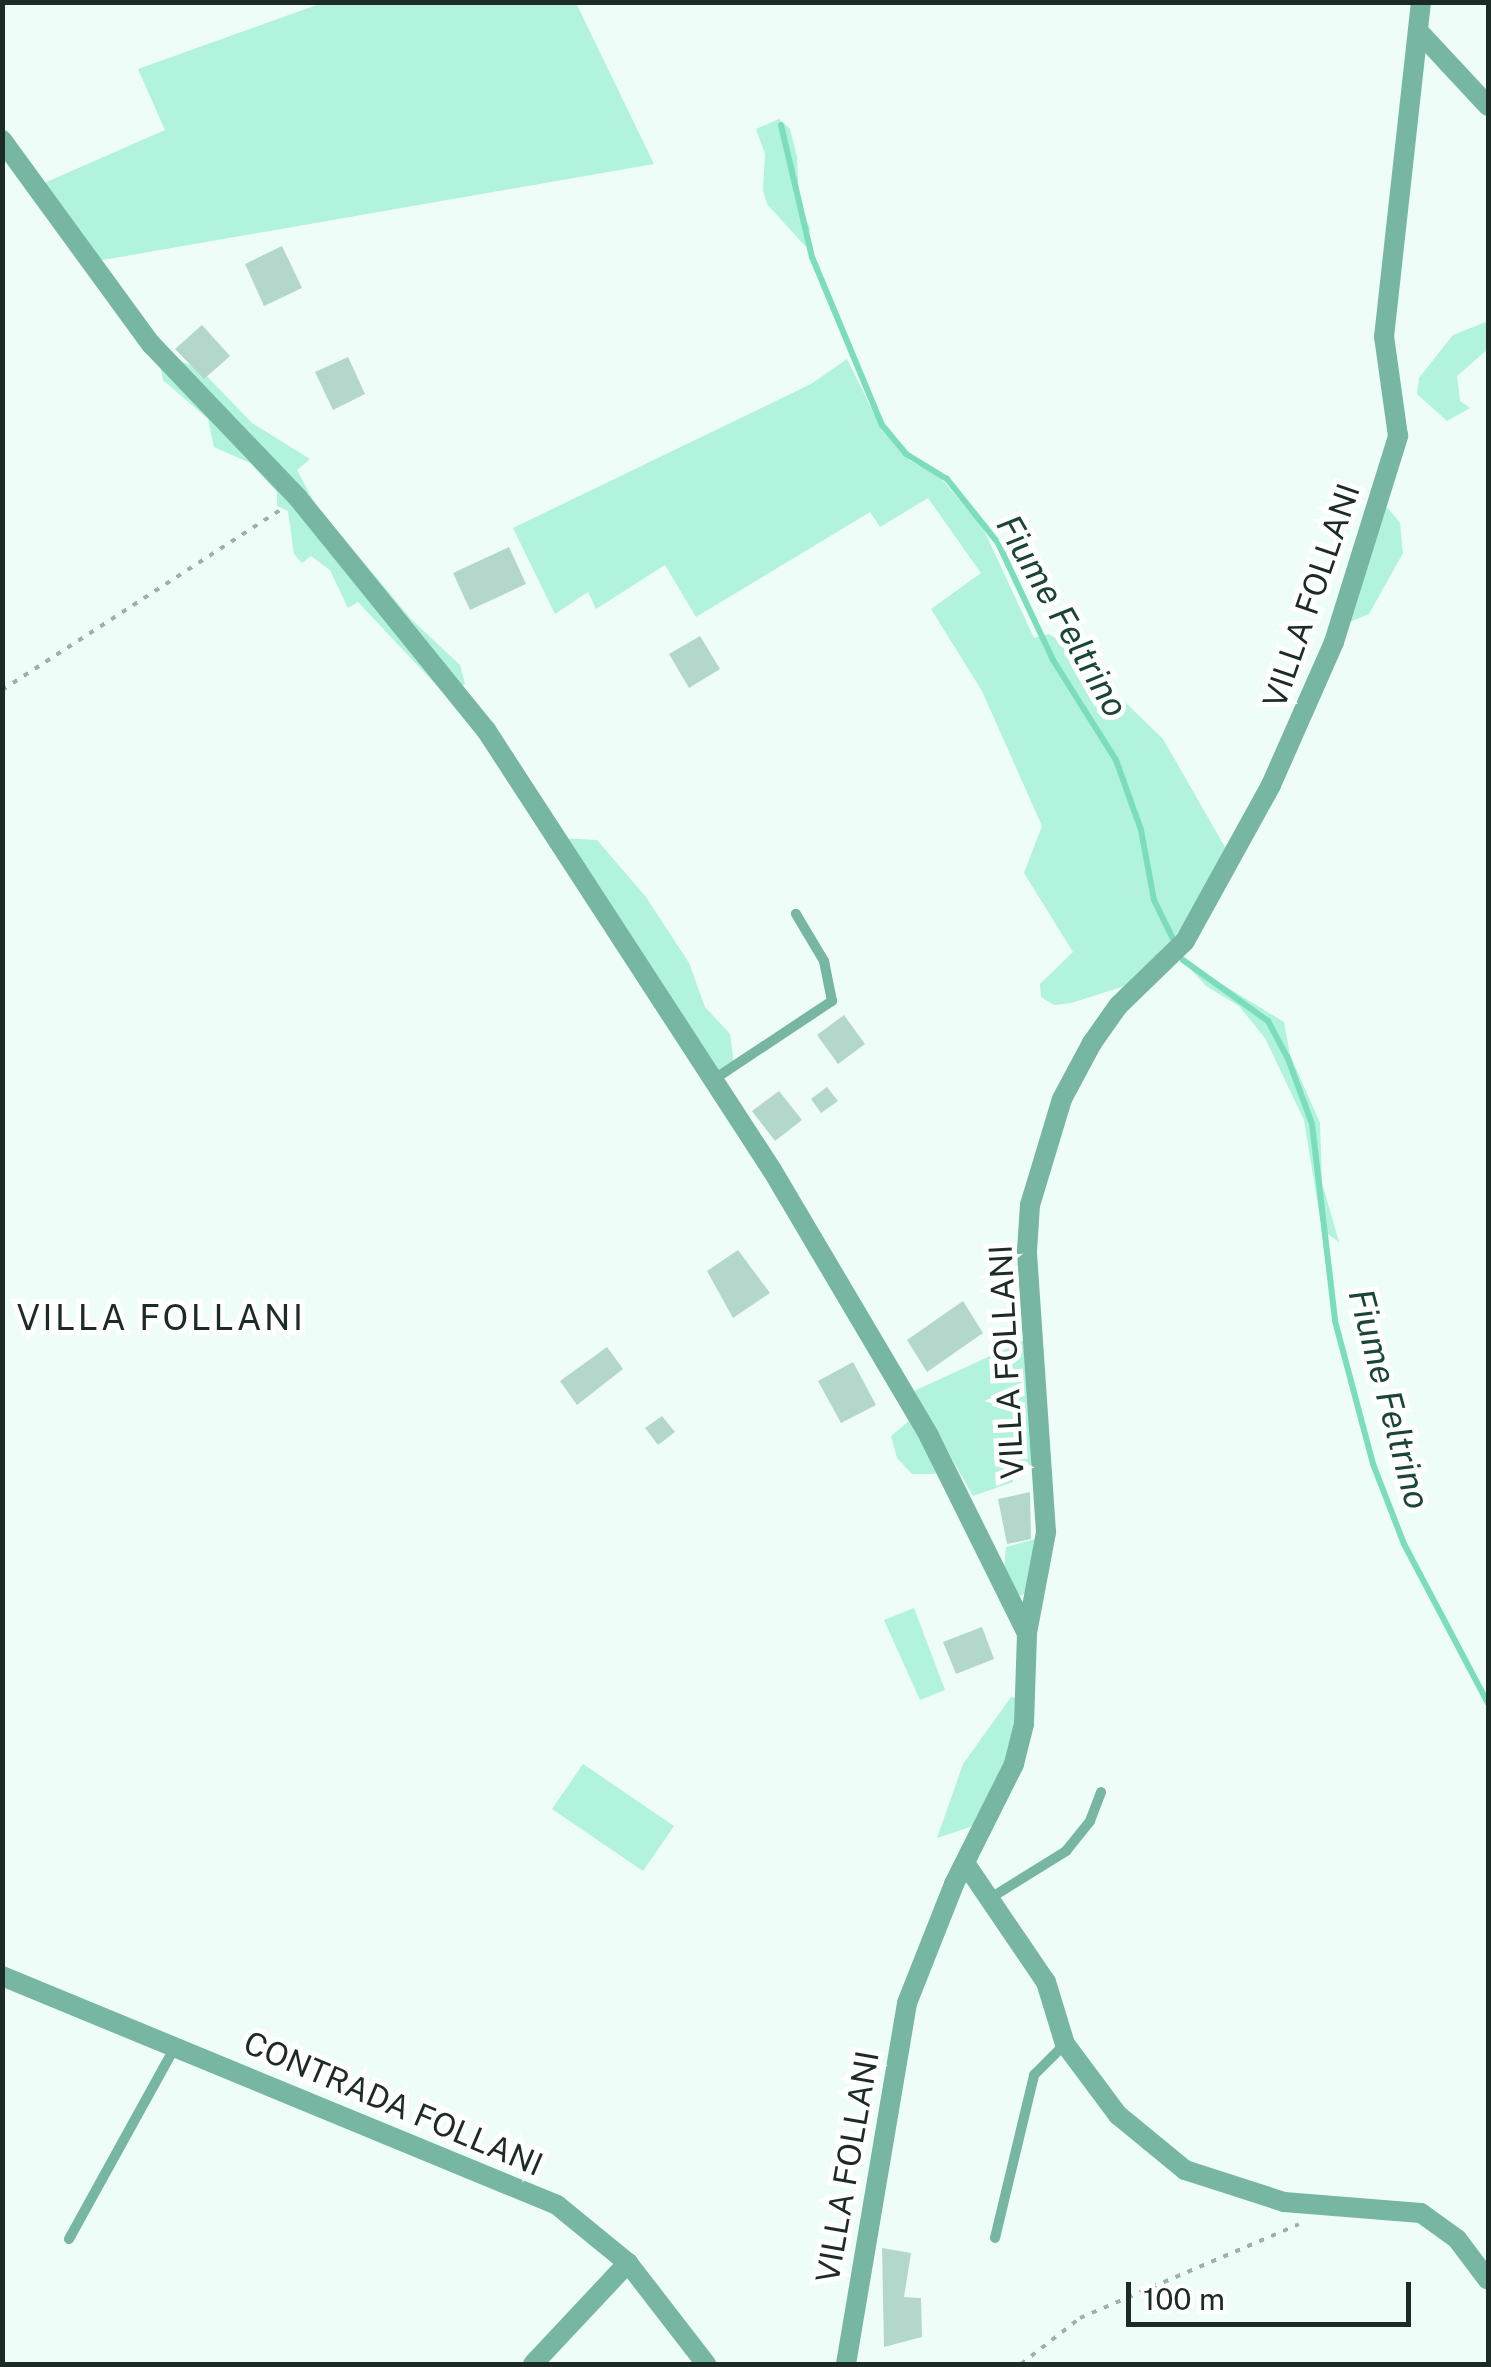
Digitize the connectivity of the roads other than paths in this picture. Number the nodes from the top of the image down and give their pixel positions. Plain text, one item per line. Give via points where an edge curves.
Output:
1 (1421, 2) edge
2 (1422, 35) junction
3 (1488, 106) edge
4 (2, 140) edge
5 (796, 914) dead end
6 (712, 1080) junction
7 (1027, 1633) junction
8 (1101, 1792) dead end
9 (965, 1863) junction
10 (990, 1899) junction
11 (2, 1976) edge
12 (1065, 2044) junction
13 (176, 2045) junction
14 (996, 2238) dead end
15 (69, 2239) dead end
16 (628, 2263) junction
17 (1488, 2280) edge
18 (533, 2364) edge
19 (706, 2364) edge
20 (846, 2364) edge

1 - 2 street, VILLA FOLLANI
2 - 3 street
2 - 7 street, VILLA FOLLANI via 1384,337 1398,436 1334,642 1233,858 1185,940 1118,1006 1092,1043 1062,1099 1039,1171 1027,1250 1046,1532
4 - 6 street via 151,344 298,498 486,730
5 - 6 lane via 824,960 832,1001
6 - 7 street via 929,1436
7 - 9 street, VILLA FOLLANI via 1024,1724 1014,1764
8 - 10 lane via 1090,1822 1066,1852
9 - 10 street
9 - 20 street, VILLA FOLLANI via 907,2003
10 - 12 street via 1046,1982
11 - 13 street, CONTRADA FOLLANI
12 - 14 lane via 1034,2075
12 - 17 street via 1118,2116 1185,2170 1284,2202 1421,2213 1457,2239
13 - 15 lane
13 - 16 street, CONTRADA FOLLANI via 557,2205
16 - 18 street
16 - 19 street, CONTRADA FOLLANI

